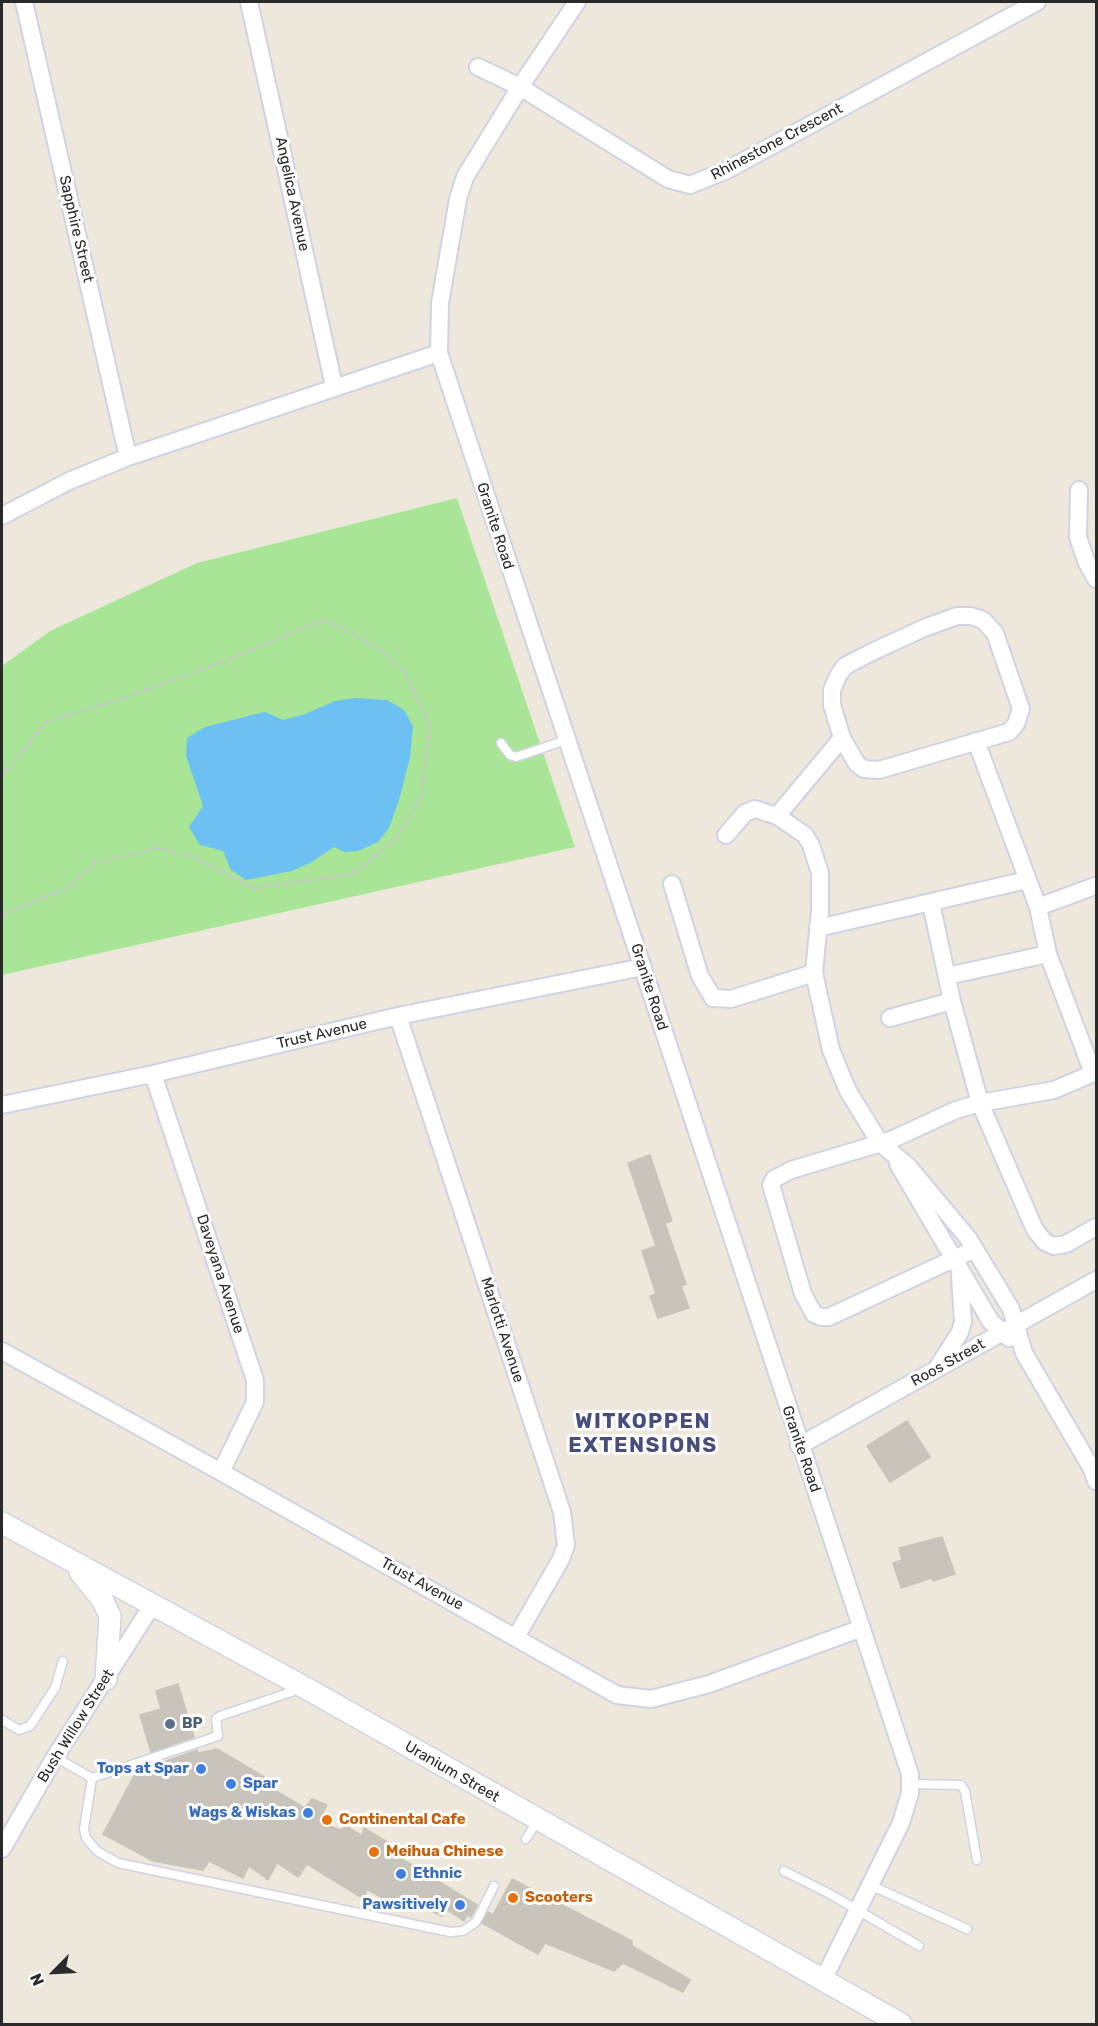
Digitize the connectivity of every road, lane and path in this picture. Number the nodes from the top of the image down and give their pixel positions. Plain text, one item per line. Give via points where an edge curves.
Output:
1 (24, 2) edge
2 (249, 2) edge
3 (577, 2) edge
4 (1036, 2) edge
5 (478, 67) dead end
6 (520, 87) junction
7 (439, 353) junction
8 (334, 386) junction
9 (128, 457) junction
10 (1079, 490) dead end
11 (2, 516) edge
12 (1096, 579) edge
13 (842, 738) junction
14 (566, 740) junction
15 (976, 741) junction
16 (501, 743) dead end
17 (2, 776) edge
18 (777, 816) junction
19 (726, 836) dead end
20 (1027, 880) junction
21 (672, 884) dead end
22 (1095, 886) edge
23 (931, 903) junction
24 (1038, 907) junction
25 (2, 915) edge
26 (818, 928) junction
27 (1048, 954) junction
28 (643, 967) junction
29 (814, 973) junction
30 (947, 976) junction
31 (952, 1001) junction
32 (398, 1016) junction
33 (890, 1018) dead end
34 (1095, 1072) edge
35 (153, 1074) junction
36 (980, 1103) junction
37 (2, 1105) edge
38 (880, 1143) junction
39 (895, 1157) junction
40 (1096, 1227) edge
41 (975, 1249) junction
42 (956, 1265) junction
43 (1096, 1280) edge
44 (1010, 1329) junction
45 (2, 1351) edge
46 (935, 1370) junction
47 (799, 1446) junction
48 (221, 1472) junction
49 (1096, 1481) edge
50 (2, 1523) edge
51 (69, 1562) junction
52 (153, 1604) junction
53 (862, 1629) junction
54 (516, 1637) junction
55 (63, 1661) dead end
56 (105, 1679) junction
57 (304, 1687) junction
58 (2, 1720) edge
59 (56, 1758) junction
60 (92, 1778) junction
61 (910, 1784) junction
62 (2, 1849) edge
63 (977, 1860) dead end
64 (784, 1871) dead end
65 (870, 1885) junction
66 (494, 1886) dead end
67 (858, 1910) junction
68 (967, 1929) dead end
69 (919, 1946) dead end
70 (824, 1980) junction
71 (901, 2025) edge

1 - 9 street, Sapphire Street
2 - 8 street, Angelica Avenue
3 - 6 street, Granite Road
4 - 6 street, Rhinestone Crescent via 727,170 690,185 668,179
5 - 6 street, Rhinestone Crescent
6 - 7 street, Granite Road via 471,164 458,199 440,303
7 - 8 street
7 - 14 street, Granite Road
8 - 9 street
9 - 11 street via 69,481
10 - 12 street via 1078,537
13 - 15 street via 856,764 871,771
13 - 15 street via 832,705 832,690 845,666 924,628 957,616 971,616 983,620 995,633 1021,709 1009,732
13 - 18 street
14 - 16 lane via 516,757
14 - 28 street, Granite Road
15 - 20 street
17 - 25 path via 46,722 222,662 324,619 381,650 404,671 430,726 421,797 394,841 353,874 254,888 194,857 156,848 94,863 71,886
18 - 19 street via 750,810
18 - 26 street via 804,835 817,856
20 - 23 street
20 - 24 street
21 - 29 street via 700,976 712,998 731,999
22 - 24 street
23 - 26 street
23 - 30 street
24 - 27 street
26 - 29 street
27 - 30 street
27 - 34 street
28 - 32 street, Trust Avenue
28 - 47 street, Granite Road
29 - 38 street via 831,1050 848,1091
30 - 31 street
31 - 33 street
31 - 36 street
32 - 35 street, Trust Avenue
32 - 54 street, Marlotti Avenue via 562,1512 566,1545
34 - 36 street via 1054,1090
35 - 37 street, Trust Avenue
35 - 48 street, Daveyana Avenue via 255,1380 255,1402
36 - 38 street
36 - 40 street via 1035,1230 1045,1242 1054,1246 1066,1244
38 - 39 street
38 - 42 street via 791,1170 771,1185 808,1305 814,1314 829,1317
39 - 41 street via 908,1166
39 - 42 street
41 - 42 street
41 - 44 street via 1011,1309
42 - 44 street via 991,1322
42 - 46 street via 963,1322 956,1340
43 - 44 street, Roos Street
44 - 46 street, Roos Street
44 - 49 street
45 - 48 street, Trust Avenue
46 - 47 street, Roos Street
47 - 53 street, Granite Road
48 - 54 street, Trust Avenue
50 - 51 street, Uranium Street
51 - 52 street, Uranium Street
51 - 56 street via 91,1583 110,1616
52 - 56 street, Bush Willow Street
52 - 57 street, Uranium Street
53 - 54 street, Trust Avenue via 709,1684 651,1699 617,1695
53 - 61 street, Granite Road
55 - 58 lane via 55,1688 30,1726 19,1730
56 - 59 street, Bush Willow Street
57 - 60 lane via 220,1716 216,1719 218,1736
57 - 70 street, Uranium Street via 532,1830
59 - 60 lane
59 - 62 street, Bush Willow Street
60 - 66 lane via 86,1838 97,1851 118,1863 450,1932 463,1931 476,1922
61 - 63 lane via 961,1785
61 - 65 street, Granite Road via 901,1823
64 - 67 lane
65 - 67 street, Granite Road
65 - 68 lane
67 - 69 lane
67 - 70 street, Granite Road
70 - 71 street, Uranium Street

